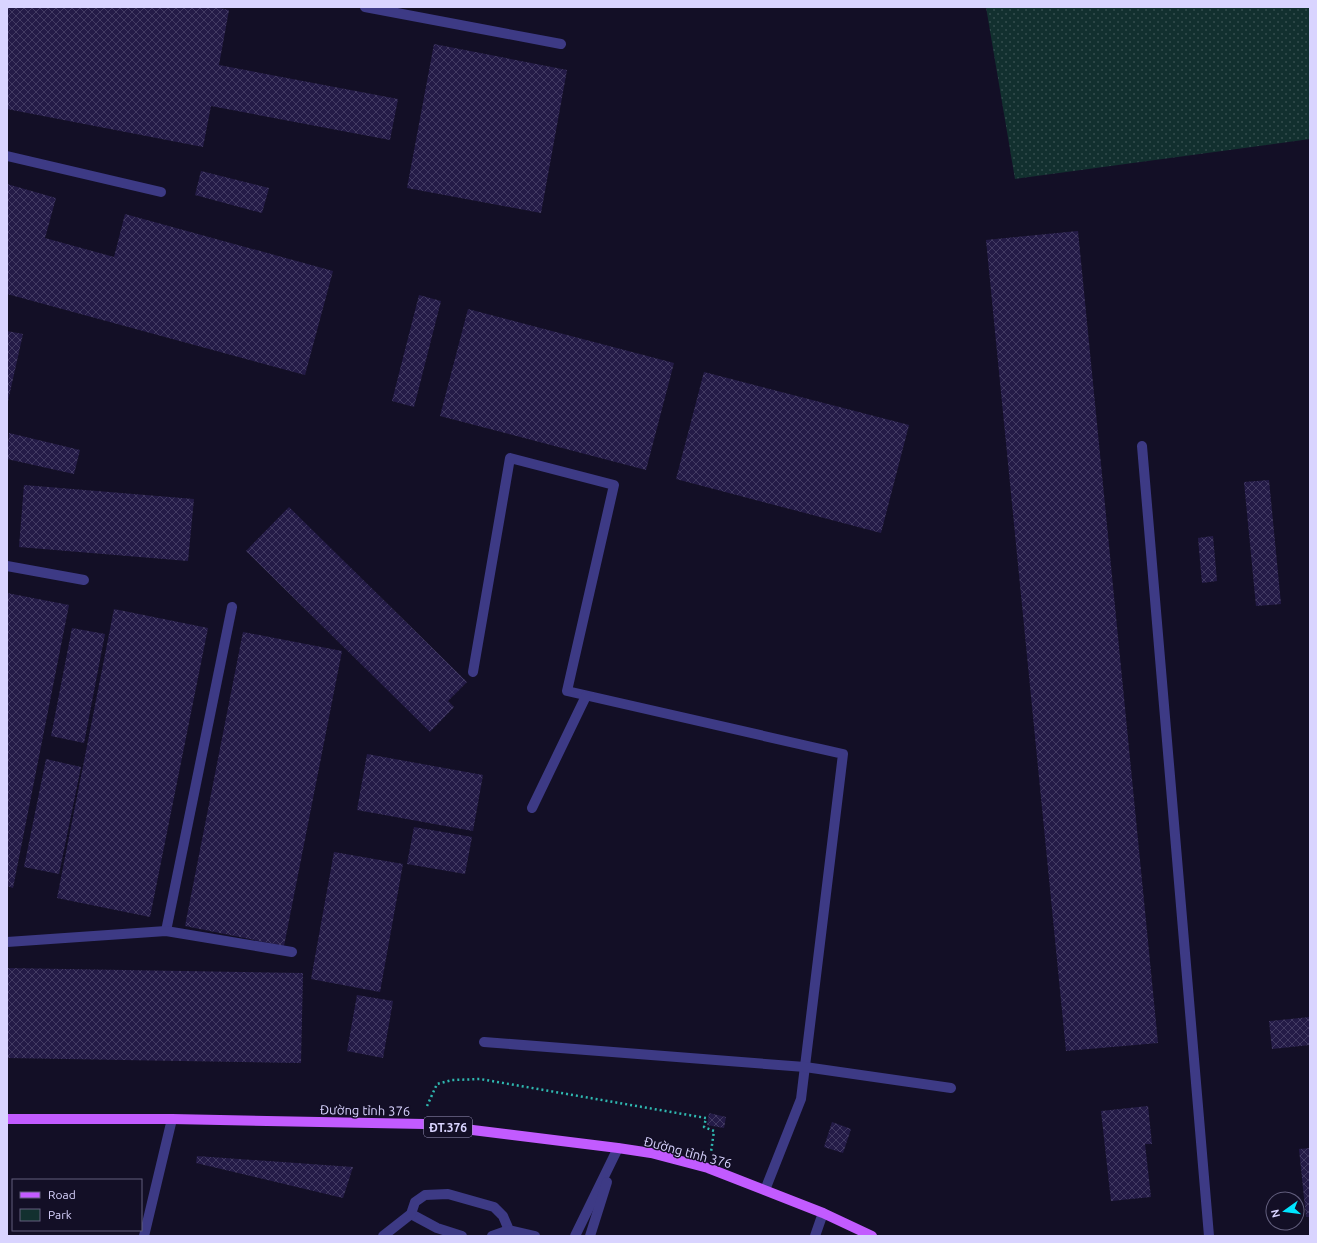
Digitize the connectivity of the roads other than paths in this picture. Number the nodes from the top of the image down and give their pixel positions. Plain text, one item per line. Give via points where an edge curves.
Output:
1 (365, 7) edge
2 (561, 44) dead end
3 (7, 156) edge
4 (160, 192) dead end
5 (1142, 446) dead end
6 (7, 566) edge
7 (84, 580) dead end
8 (232, 607) dead end
9 (473, 672) dead end
10 (586, 696) junction
11 (532, 808) dead end
12 (166, 931) junction
13 (7, 942) edge
14 (292, 952) dead end
15 (484, 1042) dead end
16 (805, 1066) junction
17 (951, 1088) dead end
18 (7, 1119) edge
19 (172, 1119) junction
20 (618, 1148) junction
21 (765, 1190) junction
22 (823, 1213) junction
23 (411, 1214) junction
24 (509, 1230) junction
25 (144, 1236) edge
26 (383, 1236) edge
27 (462, 1236) edge
28 (492, 1236) edge
29 (535, 1236) edge
30 (575, 1236) edge
31 (590, 1236) edge
32 (815, 1236) edge
33 (872, 1236) edge
34 (1210, 1236) edge

1 - 2 lane
3 - 4 lane
5 - 34 lane
6 - 7 lane
8 - 12 lane
9 - 10 lane via 510,458 614,485 567,691
10 - 11 lane
10 - 16 lane via 843,754
12 - 13 lane
12 - 14 lane
15 - 16 lane
16 - 17 lane
16 - 21 lane via 801,1099
18 - 19 main road, Đường tỉnh 376 / ĐT.376
19 - 20 main road, Đường tỉnh 376 / ĐT.376 via 424,1124
19 - 25 lane
20 - 21 main road, Đường tỉnh 376 / ĐT.376 via 651,1153 708,1168
20 - 30 lane
20 - 31 lane
21 - 22 main road, Đường tỉnh 376 / ĐT.376
22 - 32 lane
22 - 33 main road, Đường tỉnh 376 / ĐT.376
23 - 24 lane via 416,1202 425,1195 448,1194 494,1207 503,1216
23 - 26 lane
23 - 27 lane via 437,1228
24 - 28 lane
24 - 29 lane

